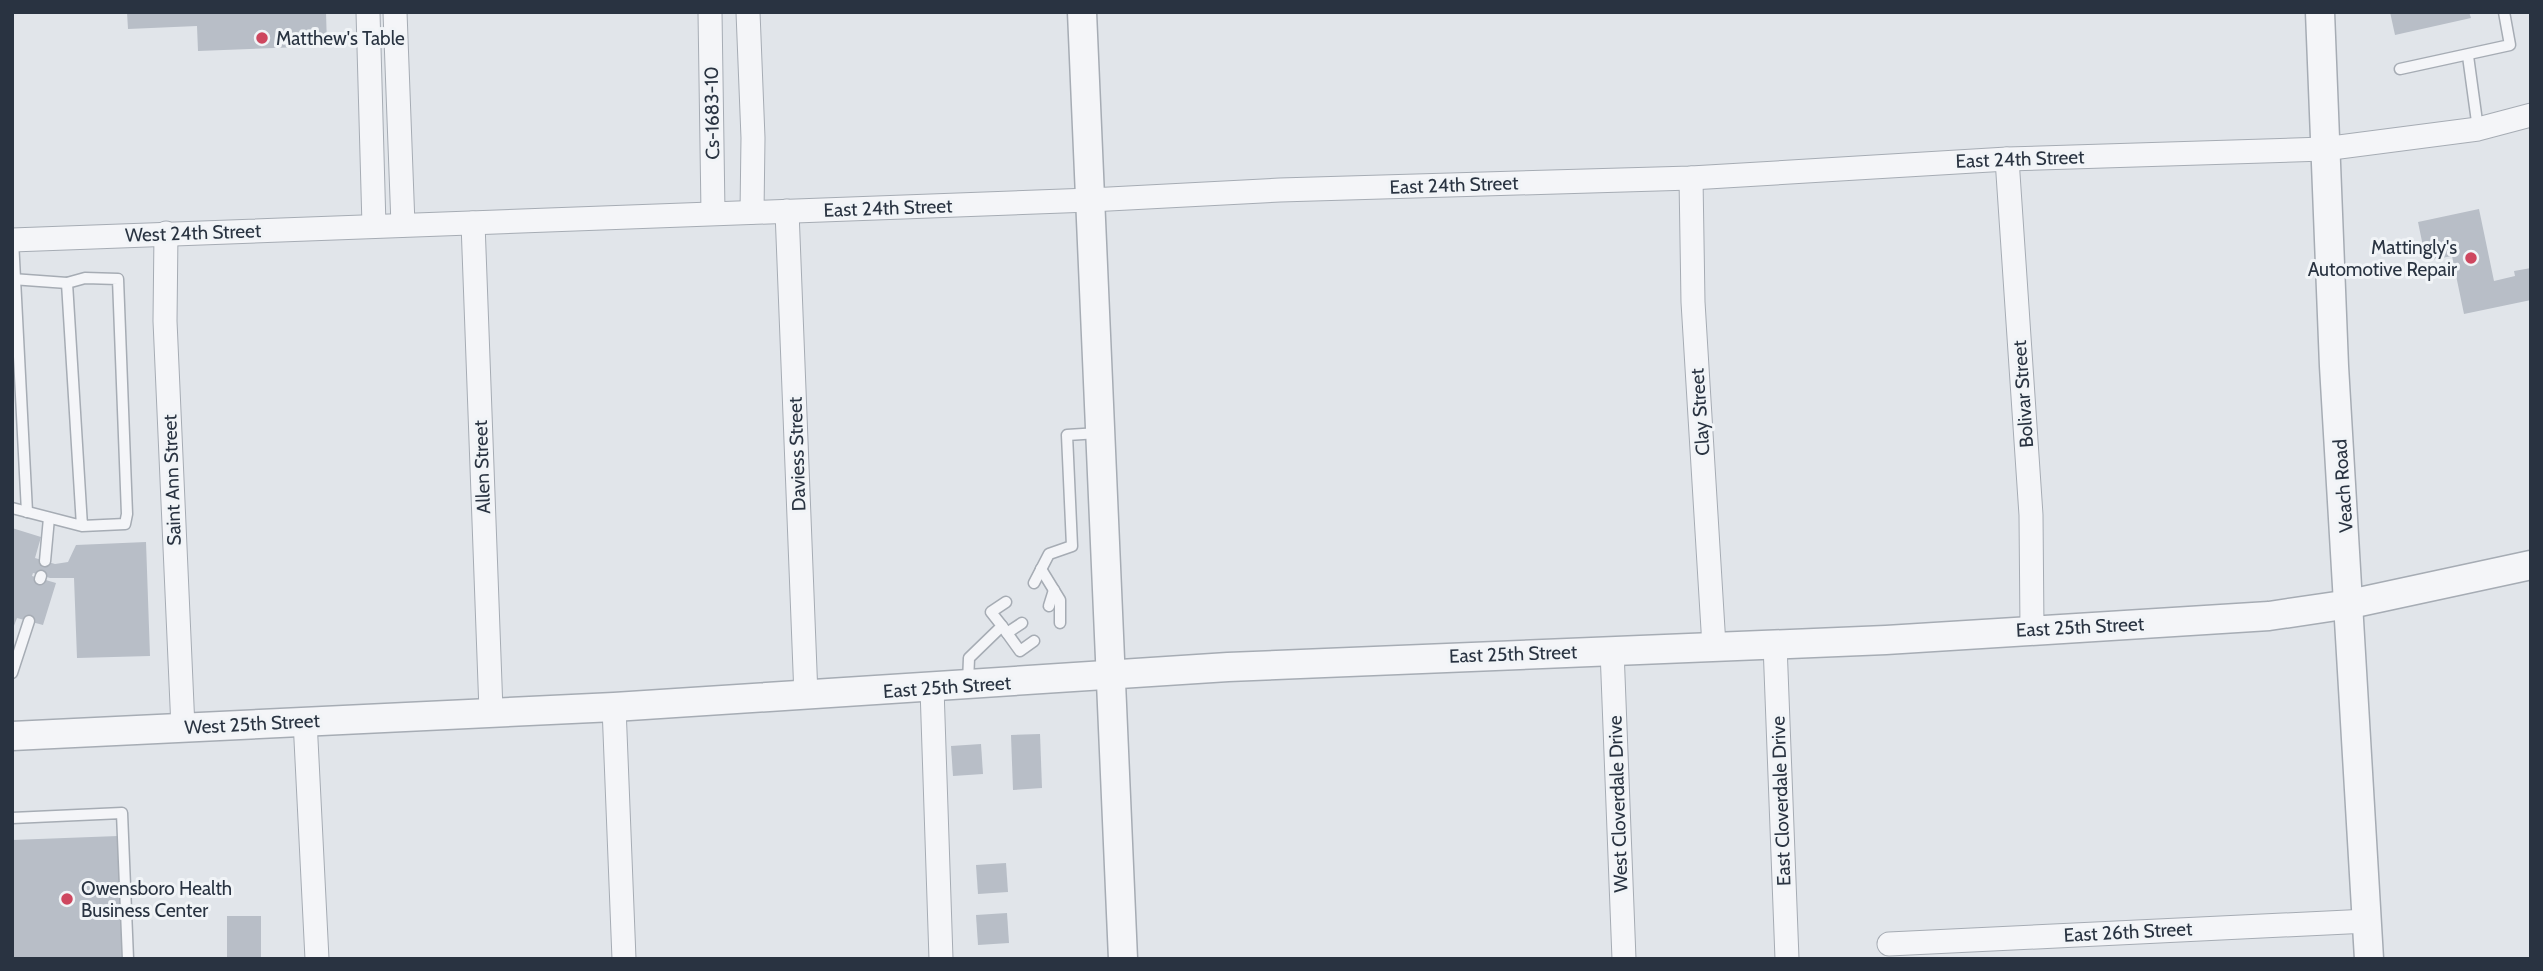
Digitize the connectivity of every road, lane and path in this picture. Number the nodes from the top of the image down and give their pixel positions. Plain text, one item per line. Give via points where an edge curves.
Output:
1 (368, 12) edge
2 (396, 12) edge
3 (710, 12) edge
4 (748, 12) edge
5 (1082, 12) edge
6 (2320, 12) edge
7 (2504, 12) edge
8 (2468, 56) junction
9 (2400, 69) dead end
10 (2531, 115) edge
11 (2478, 128) junction
12 (2324, 149) junction
13 (2007, 159) junction
14 (1691, 178) junction
15 (1090, 201) junction
16 (788, 211) junction
17 (752, 212) junction
18 (713, 213) junction
19 (473, 223) junction
20 (403, 225) junction
21 (374, 226) junction
22 (166, 233) junction
23 (13, 240) edge
24 (14, 279) edge
25 (66, 283) junction
26 (15, 342) edge
27 (1099, 433) junction
28 (12, 508) edge
29 (27, 512) junction
30 (50, 518) junction
31 (82, 526) junction
32 (45, 561) dead end
33 (2531, 565) edge
34 (1041, 569) junction
35 (1034, 583) dead end
36 (1054, 590) junction
37 (1006, 602) dead end
38 (2350, 604) junction
39 (1049, 606) dead end
40 (29, 621) dead end
41 (1022, 623) dead end
42 (1060, 623) dead end
43 (2032, 629) junction
44 (1004, 630) junction
45 (1034, 641) dead end
46 (1775, 644) junction
47 (1714, 646) junction
48 (1612, 650) junction
49 (13, 673) edge
50 (1109, 675) junction
51 (968, 685) junction
52 (932, 688) junction
53 (806, 696) junction
54 (614, 708) junction
55 (491, 711) junction
56 (306, 720) junction
57 (183, 727) junction
58 (12, 736) edge
59 (12, 818) edge
60 (2368, 921) junction
61 (1889, 944) dead end
62 (128, 959) edge
63 (317, 959) edge
64 (624, 959) edge
65 (941, 959) edge
66 (1123, 959) edge
67 (1624, 959) edge
68 (1787, 959) edge
69 (2370, 959) edge

1 - 21 street
2 - 20 street
3 - 18 street, Cs-1683-10
4 - 17 street
5 - 15 street
6 - 12 street, Veach Road
7 - 8 lane via 2510,45
8 - 9 lane
8 - 11 lane
10 - 11 street, East 24th Street
11 - 12 street, East 24th Street
12 - 13 street, East 24th Street
12 - 38 street, Veach Road
13 - 14 street, East 24th Street
13 - 43 street, Bolivar Street via 2031,515
14 - 15 street, East 24th Street via 1280,190
14 - 47 street, Clay Street via 1693,302
15 - 16 street, East 24th Street
15 - 27 street
16 - 17 street, East 24th Street
16 - 53 street, Daviess Street
17 - 18 street, East 24th Street
18 - 19 street, East 24th Street
19 - 20 street, East 24th Street
19 - 55 street, Allen Street
20 - 21 street, East 24th Street
21 - 22 street, West 24th Street
22 - 23 street, West 24th Street
22 - 57 street, Saint Ann Street via 165,321
23 - 24 lane
24 - 25 lane
24 - 26 lane
25 - 31 lane
25 - 31 lane via 85,278 118,279 127,514 125,524
26 - 29 lane
27 - 34 lane via 1067,435 1072,546 1049,554
27 - 50 street
28 - 29 lane
29 - 30 lane
30 - 31 lane
30 - 32 lane
33 - 38 street, East 25th Street
34 - 35 lane
34 - 36 lane
36 - 39 lane
36 - 42 lane via 1060,600
37 - 44 lane via 991,612
38 - 43 street, East 25th Street via 2269,616
38 - 60 street, Veach Road
40 - 49 lane
41 - 44 lane
43 - 46 street, East 25th Street
44 - 45 lane via 1020,651
44 - 51 lane via 968,658
46 - 47 street, East 25th Street
46 - 68 street, East Cloverdale Drive
47 - 48 street, East 25th Street
48 - 50 street, East 25th Street
48 - 67 street, West Cloverdale Drive
50 - 51 street, East 25th Street
50 - 66 street
51 - 52 street, East 25th Street
52 - 53 street, East 25th Street
52 - 65 street
53 - 54 street, East 25th Street
54 - 55 street, East 25th Street
54 - 64 street
55 - 56 street, West 25th Street
56 - 57 street, West 25th Street
56 - 63 street
57 - 58 street, West 25th Street
59 - 62 lane via 122,813
60 - 61 street, East 26th Street
60 - 69 street, Veach Road

